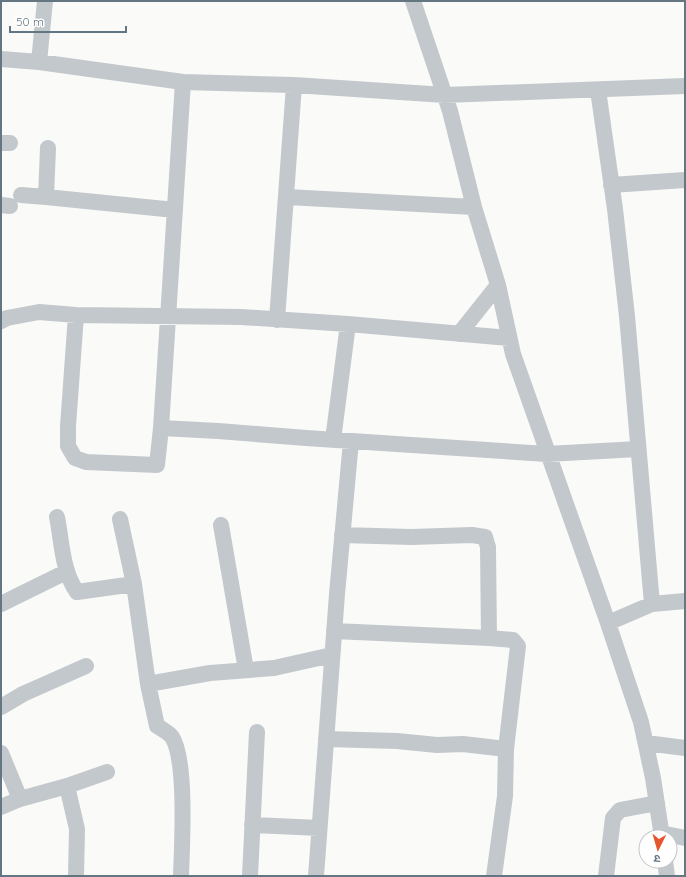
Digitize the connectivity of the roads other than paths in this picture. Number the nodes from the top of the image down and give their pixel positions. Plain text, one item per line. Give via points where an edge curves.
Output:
1 (45, 1) edge
2 (413, 1) edge
3 (1, 59) edge
4 (39, 62) junction
5 (183, 82) junction
6 (294, 85) junction
7 (685, 86) edge
8 (598, 90) junction
9 (445, 96) junction
10 (48, 148) dead end
11 (685, 180) edge
12 (611, 185) junction
13 (46, 197) junction
14 (287, 197) junction
15 (10, 202) edge
16 (474, 207) junction
17 (175, 210) junction
18 (498, 285) junction
19 (76, 315) junction
20 (168, 316) junction
21 (277, 320) junction
22 (1, 321) edge
23 (348, 324) junction
24 (459, 334) junction
25 (509, 338) junction
26 (161, 428) junction
27 (333, 440) junction
28 (351, 441) junction
29 (638, 449) junction
30 (547, 454) junction
31 (58, 517) dead end
32 (120, 519) dead end
33 (221, 525) dead end
34 (342, 535) junction
35 (66, 572) junction
36 (134, 584) junction
37 (685, 601) edge
38 (1, 604) edge
39 (652, 604) junction
40 (608, 622) junction
41 (334, 632) junction
42 (489, 638) junction
43 (332, 655) junction
44 (86, 666) dead end
45 (246, 670) junction
46 (148, 684) junction
47 (1, 706) edge
48 (257, 732) dead end
49 (326, 739) junction
50 (646, 742) junction
51 (685, 748) edge
52 (506, 749) junction
53 (1, 752) edge
54 (107, 772) dead end
55 (67, 786) junction
56 (20, 799) junction
57 (657, 803) junction
58 (1, 807) edge
59 (252, 825) junction
60 (319, 828) junction
61 (661, 829) edge
62 (76, 876) edge
63 (181, 876) edge
64 (250, 876) edge
65 (316, 876) edge
66 (494, 876) edge
67 (606, 876) edge

1 - 4 street
2 - 9 street
3 - 4 street
4 - 5 street
5 - 6 street
5 - 17 street
6 - 9 street
6 - 14 street
7 - 8 street
8 - 9 street
8 - 12 street
9 - 16 street
10 - 13 street
11 - 12 street
12 - 29 street via 627,316
13 - 15 street
13 - 17 street
14 - 16 street
14 - 21 street
16 - 18 street
17 - 20 street
18 - 24 street
18 - 25 street
19 - 20 street
19 - 22 street via 39,312
19 - 26 street via 68,439 68,446 75,458 86,462 157,465
20 - 21 street
20 - 26 street
21 - 23 street
23 - 24 street
23 - 27 street
24 - 25 street
25 - 30 street
26 - 27 street
27 - 28 street
28 - 30 street
28 - 34 street
29 - 30 street
29 - 39 street
30 - 40 street
31 - 35 street
32 - 36 street
33 - 45 street
34 - 41 street
34 - 42 street via 485,537 488,547
35 - 36 street via 77,592
35 - 38 street
36 - 46 street
37 - 39 street
39 - 40 street
40 - 50 street
41 - 42 street
41 - 43 street
42 - 52 street via 513,640 518,646
43 - 45 street via 274,668
43 - 49 street
44 - 47 street
45 - 46 street via 210,673
46 - 63 street via 157,726 172,736 178,750 182,821
48 - 59 street
49 - 52 street via 463,744
49 - 60 street
50 - 51 street
50 - 57 street
52 - 66 street via 505,796
53 - 56 street
54 - 55 street
55 - 56 street
55 - 62 street via 78,829
56 - 58 street
57 - 61 street
57 - 67 street via 620,810 613,818
59 - 60 street
59 - 64 street
60 - 65 street

